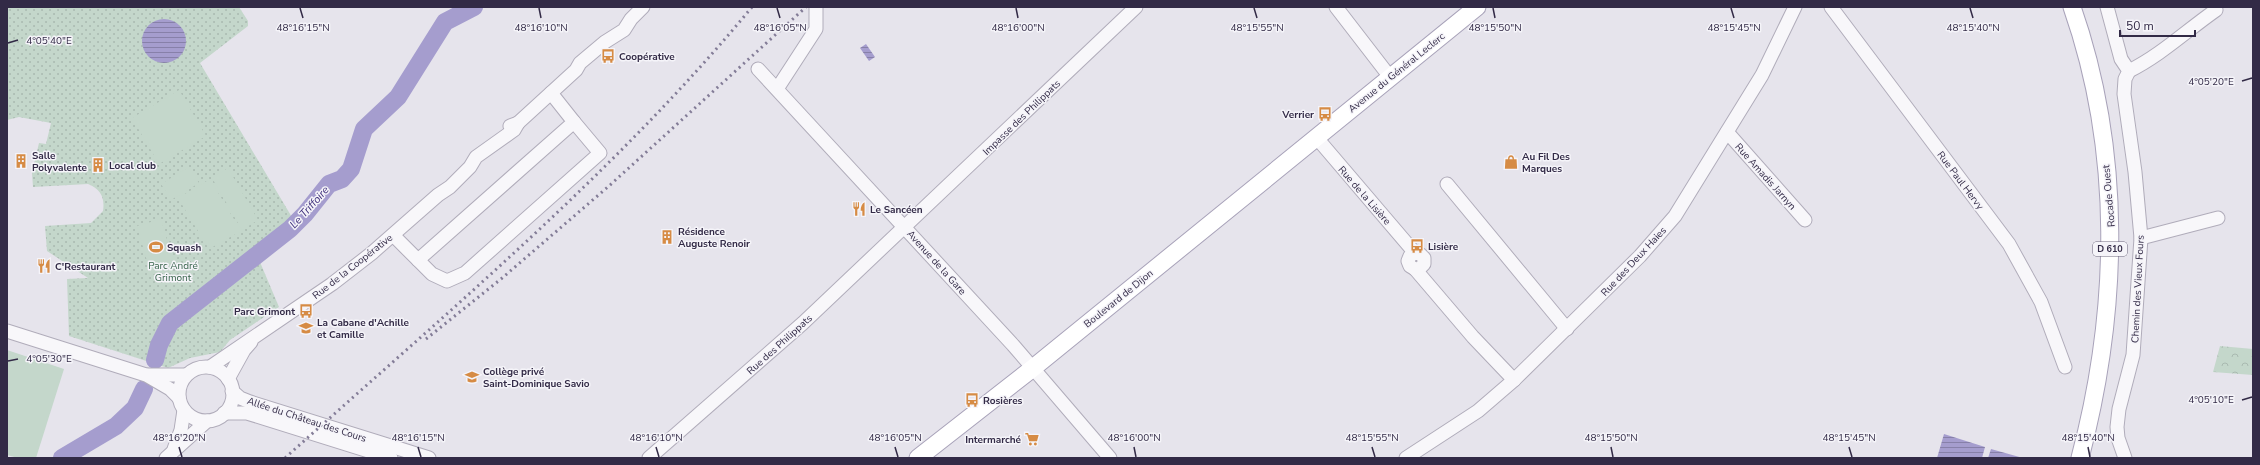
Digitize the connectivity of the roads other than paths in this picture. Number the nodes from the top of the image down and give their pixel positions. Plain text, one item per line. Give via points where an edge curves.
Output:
1 (643, 7) edge
2 (649, 7) edge
3 (816, 7) edge
4 (1136, 7) edge
5 (1336, 7) edge
6 (1477, 7) edge
7 (1795, 7) edge
8 (1831, 7) edge
9 (2064, 7) edge
10 (2072, 7) edge
11 (2082, 7) edge
12 (2107, 7) edge
13 (2216, 10) dead end
14 (2084, 40) junction
15 (758, 69) dead end
16 (576, 70) junction
17 (2129, 71) junction
18 (1390, 77) junction
19 (777, 90) junction
20 (551, 93) junction
21 (2095, 94) junction
22 (574, 122) junction
23 (1727, 132) junction
24 (1316, 137) junction
25 (1447, 184) dead end
26 (2218, 218) dead end
27 (1805, 220) dead end
28 (905, 227) junction
29 (393, 235) junction
30 (2141, 238) junction
31 (418, 260) junction
32 (1567, 329) junction
33 (7, 331) edge
34 (261, 332) junction
35 (210, 367) junction
36 (2065, 367) dead end
37 (1033, 368) junction
38 (146, 375) junction
39 (186, 375) junction
40 (1514, 380) junction
41 (230, 385) junction
42 (181, 404) junction
43 (224, 413) junction
44 (207, 421) junction
45 (169, 455) edge
46 (391, 458) edge
47 (429, 458) edge
48 (649, 458) edge
49 (918, 458) edge
50 (1110, 458) edge
51 (1406, 458) edge
52 (2080, 458) edge
53 (2125, 458) edge

1 - 16 street, Rue de la Coopérative via 624,30 596,48
2 - 16 street, Rue de la Coopérative via 631,32
3 - 19 street via 816,29
4 - 28 street, Impasse des Philippats
5 - 18 street
6 - 18 main road, Avenue du Général Leclerc
7 - 23 street, Rue des Deux Haies via 1762,75
8 - 36 street, Rue Paul Hervy via 2009,244 2041,302
9 - 21 main road
10 - 14 main road, Rocade Ouest / D 610
11 - 14 main road
12 - 17 street via 2120,59
13 - 17 street via 2173,44
14 - 21 main road, Rocade Ouest / D 610
15 - 19 street, Avenue de la Gare
16 - 20 street, Rue de la Coopérative
17 - 30 street, Chemin des Vieux Fours via 2125,79 2124,94
18 - 24 main road, Avenue du Général Leclerc
19 - 28 street, Avenue de la Gare
20 - 22 street
20 - 29 street, Rue de la Coopérative via 518,123 514,130 476,157 470,167 450,187
21 - 52 main road, Rocade Ouest / D 610 via 2107,169 2111,224 2108,298 2094,403
22 - 31 street
22 - 31 street via 600,153 465,273 447,281 440,279
23 - 27 street, Rue Amadis Jarnyn
23 - 32 street, Rue des Deux Haies via 1675,216 1640,256
24 - 37 main road, Boulevard de Dijon
24 - 40 street, Rue de la Lisière via 1415,253 1408,261 1410,266
25 - 32 street
26 - 30 street
28 - 37 street, Avenue de la Gare
28 - 48 street, Rue des Philippats via 803,323
29 - 31 street
29 - 34 street, Rue de la Coopérative via 332,284
30 - 53 street, Chemin des Vieux Fours via 2133,355 2119,408 2117,426
32 - 40 street, Rue des Deux Haies
33 - 38 street
34 - 35 street, Rue de la Coopérative
34 - 41 street, Rue de la Coopérative via 244,350
35 - 39 street via 193,370
35 - 41 street via 217,369
37 - 49 main road, Boulevard de Dijon
37 - 50 street, Avenue de la Gare
38 - 39 street
38 - 42 street via 170,389
39 - 42 street via 181,382
40 - 51 street, Rue des Deux Haies via 1478,411
41 - 43 street via 229,407
41 - 47 street, Allée du Château des Cours via 240,398 250,402
42 - 44 street via 198,420
42 - 45 street via 181,430
43 - 44 street
43 - 46 street, Allée du Château des Cours via 247,413
44 - 45 street

